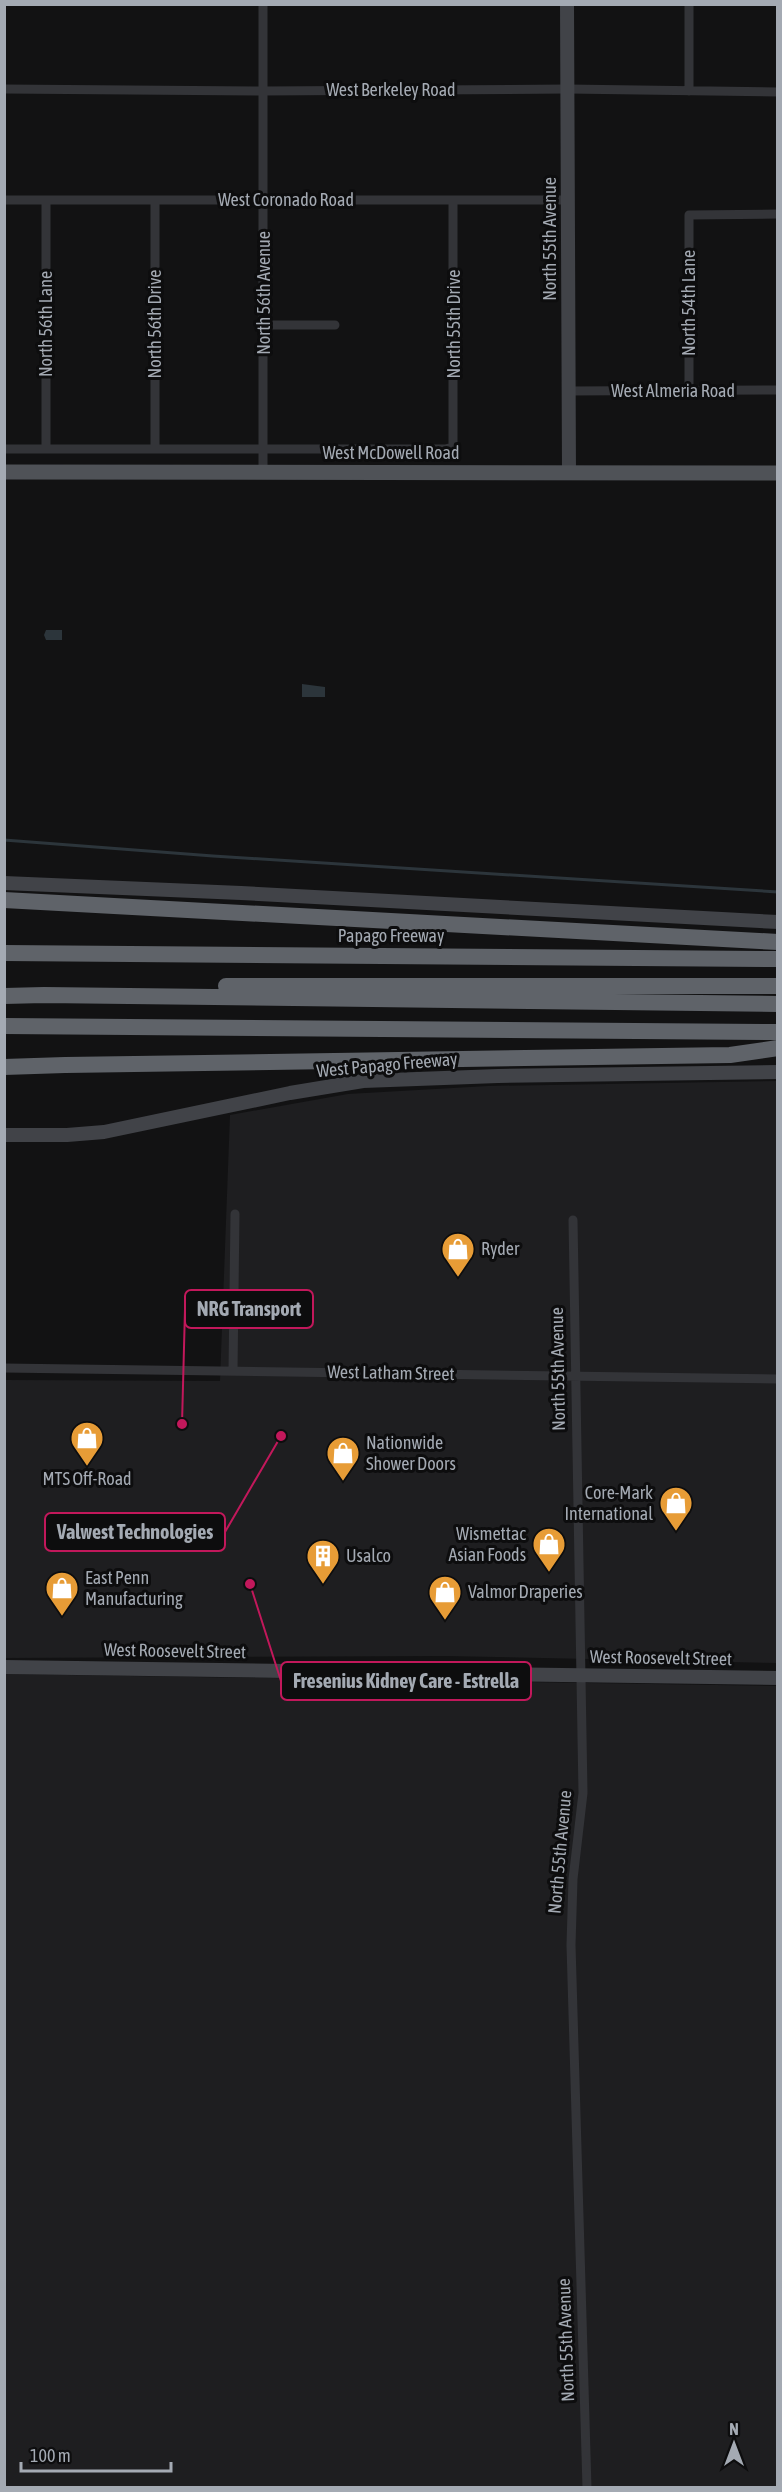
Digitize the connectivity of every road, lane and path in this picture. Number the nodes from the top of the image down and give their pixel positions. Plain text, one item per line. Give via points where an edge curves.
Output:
1 (263, 4) edge
2 (567, 4) edge
3 (689, 4) edge
4 (568, 88) junction
5 (4, 89) edge
6 (263, 91) junction
7 (689, 91) junction
8 (777, 92) edge
9 (4, 200) edge
10 (46, 200) junction
11 (155, 200) junction
12 (264, 200) junction
13 (453, 200) junction
14 (567, 200) junction
15 (777, 214) edge
16 (264, 325) junction
17 (336, 325) dead end
18 (777, 390) edge
19 (569, 391) junction
20 (689, 391) junction
21 (453, 447) joint
22 (4, 449) edge
23 (46, 449) junction
24 (155, 449) junction
25 (263, 449) junction
26 (4, 472) edge
27 (263, 473) junction
28 (569, 473) junction
29 (777, 473) edge
30 (4, 883) edge
31 (4, 900) edge
32 (777, 922) edge
33 (777, 942) edge
34 (4, 952) edge
35 (777, 959) edge
36 (777, 986) edge
37 (4, 987) edge
38 (57, 991) junction
39 (4, 996) edge
40 (777, 1004) edge
41 (4, 1026) edge
42 (777, 1032) edge
43 (777, 1048) edge
44 (4, 1067) edge
45 (777, 1072) edge
46 (4, 1135) edge
47 (235, 1214) dead end
48 (573, 1220) dead end
49 (4, 1368) edge
50 (233, 1371) junction
51 (575, 1375) junction
52 (777, 1379) edge
53 (4, 1667) edge
54 (582, 1675) junction
55 (777, 1678) edge
56 (587, 2487) edge

1 - 6 street, North 56th Avenue
2 - 4 main road, North 55th Avenue
3 - 7 street
4 - 6 street, West Berkeley Road
4 - 7 street, West Berkeley Road
4 - 14 main road, North 55th Avenue
5 - 6 street, West Berkeley Road
6 - 12 street, North 56th Avenue
7 - 8 street, West Berkeley Road
9 - 10 street, West Coronado Road
10 - 11 street, West Coronado Road
10 - 23 street, North 56th Lane
11 - 12 street, West Coronado Road
11 - 24 street, North 56th Drive
12 - 13 street, West Coronado Road
12 - 16 street, North 56th Avenue
13 - 14 street, West Coronado Road
13 - 21 street, North 55th Drive
14 - 19 main road, North 55th Avenue
15 - 20 street, North 54th Lane via 689,214
16 - 17 street
16 - 25 street, North 56th Avenue
18 - 20 street, West Almeria Road
19 - 20 street, West Almeria Road
19 - 28 main road, North 55th Avenue
21 - 25 street, West McDowell Road
22 - 23 street, West McDowell Road
23 - 24 street, West McDowell Road
24 - 25 street, West McDowell Road
25 - 27 street, North 56th Avenue
26 - 27 main road, West McDowell Road
27 - 28 main road, West McDowell Road
28 - 29 main road, West McDowell Road
30 - 32 main road
31 - 33 highway
34 - 35 highway, Papago Freeway
36 - 38 highway
37 - 38 highway
38 - 39 highway
38 - 40 highway
41 - 42 highway
43 - 44 highway via 730,1055
45 - 46 main road, West Papago Freeway via 363,1081 104,1132
47 - 50 street
48 - 51 street, North 55th Avenue
49 - 50 street, West Latham Street
50 - 51 street, West Latham Street
51 - 52 street, West Latham Street
51 - 54 street, North 55th Avenue
53 - 54 main road, West Roosevelt Street
54 - 55 main road, West Roosevelt Street
54 - 56 street, North 55th Avenue via 583,1793 573,1879 571,1945

